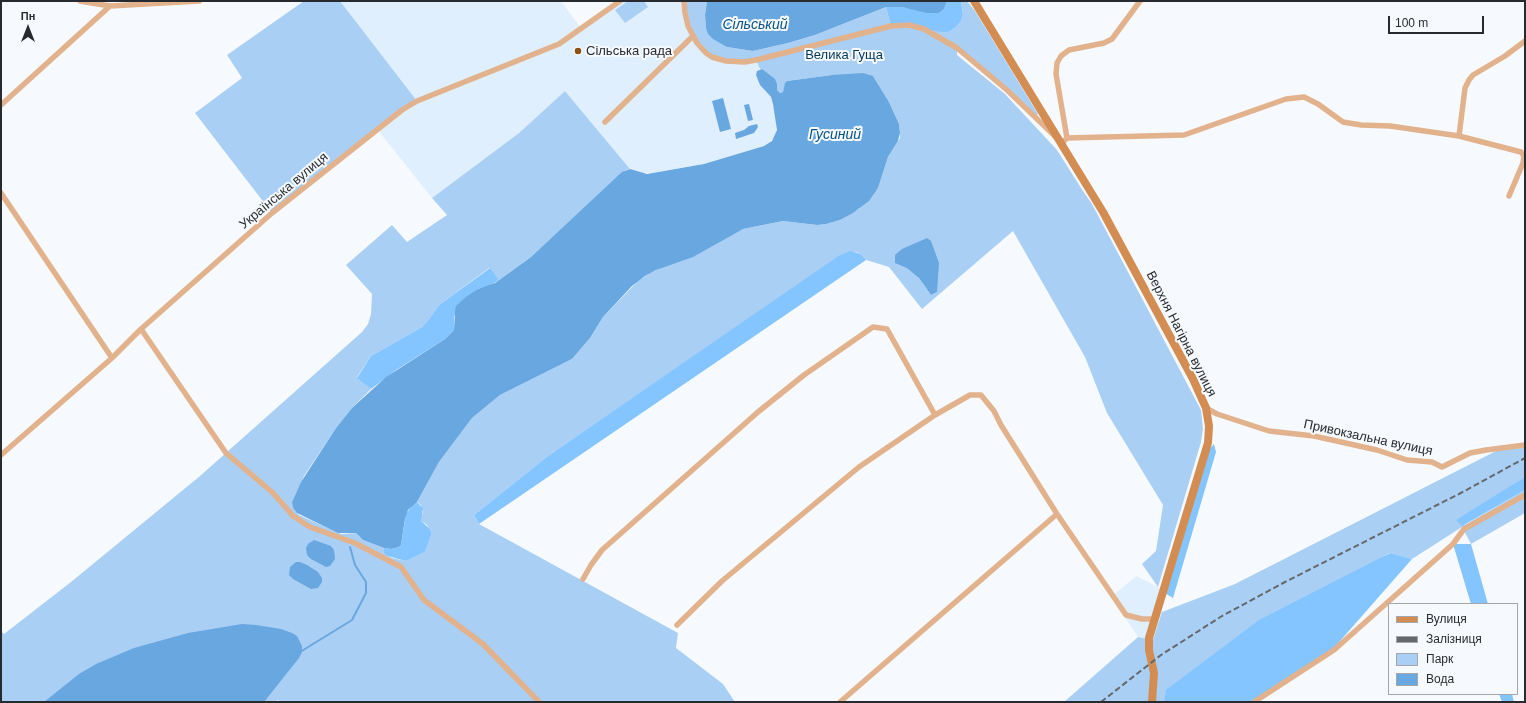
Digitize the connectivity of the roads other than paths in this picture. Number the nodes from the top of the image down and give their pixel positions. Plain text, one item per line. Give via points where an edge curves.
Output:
1 (80, 1) edge
2 (199, 1) edge
3 (620, 1) edge
4 (684, 1) edge
5 (1140, 1) edge
6 (977, 3) edge
7 (110, 6) junction
8 (693, 36) junction
9 (1525, 41) edge
10 (1, 105) edge
11 (605, 122) dead end
12 (1459, 136) junction
13 (1064, 141) junction
14 (1, 193) edge
15 (1510, 196) dead end
16 (142, 330) junction
17 (112, 358) junction
18 (1206, 408) junction
19 (935, 415) junction
20 (1525, 445) edge
21 (1, 456) edge
22 (1525, 495) edge
23 (1056, 514) junction
24 (583, 579) dead end
25 (1154, 619) junction
26 (677, 625) dead end
27 (539, 702) edge
28 (840, 702) edge
29 (1152, 702) edge
30 (1254, 702) edge

1 - 7 street
2 - 7 street
3 - 16 street, Українська вулиця via 558,44 417,101 402,110 272,213
4 - 8 street via 686,19
5 - 13 street via 1112,39 1069,50 1057,63
6 - 13 main road, Верхня Нагірна вулиця
7 - 10 street
8 - 11 street
8 - 13 street via 701,48 712,57 745,62 891,26 909,25 920,28 957,48
9 - 12 street via 1474,74 1469,80 1465,88
12 - 13 street via 1344,122 1318,104 1304,98 1286,99 1184,135
12 - 15 street via 1521,152 1524,156 1523,163
13 - 18 main road, Верхня Нагірна вулиця via 1193,379
14 - 17 street
16 - 17 street, Українська вулиця
16 - 27 street via 226,452 273,493 293,516 310,527 361,545 401,567 424,600 483,644
17 - 21 street, Українська вулиця
18 - 20 street, Привокзальна вулиця via 1269,431 1328,439 1407,460 1432,462 1442,467 1470,453
18 - 25 main road, Верхня Нагірна вулиця via 1208,443
19 - 23 street via 970,396 981,395 994,411
19 - 24 street via 887,330 873,327 804,375 758,412 602,550
19 - 26 street via 859,466 722,581
22 - 30 street via 1464,529 1453,544 1334,650
23 - 25 street via 1126,615
23 - 28 street
25 - 29 main road, Верхня Нагірна вулиця via 1149,645 1154,673

